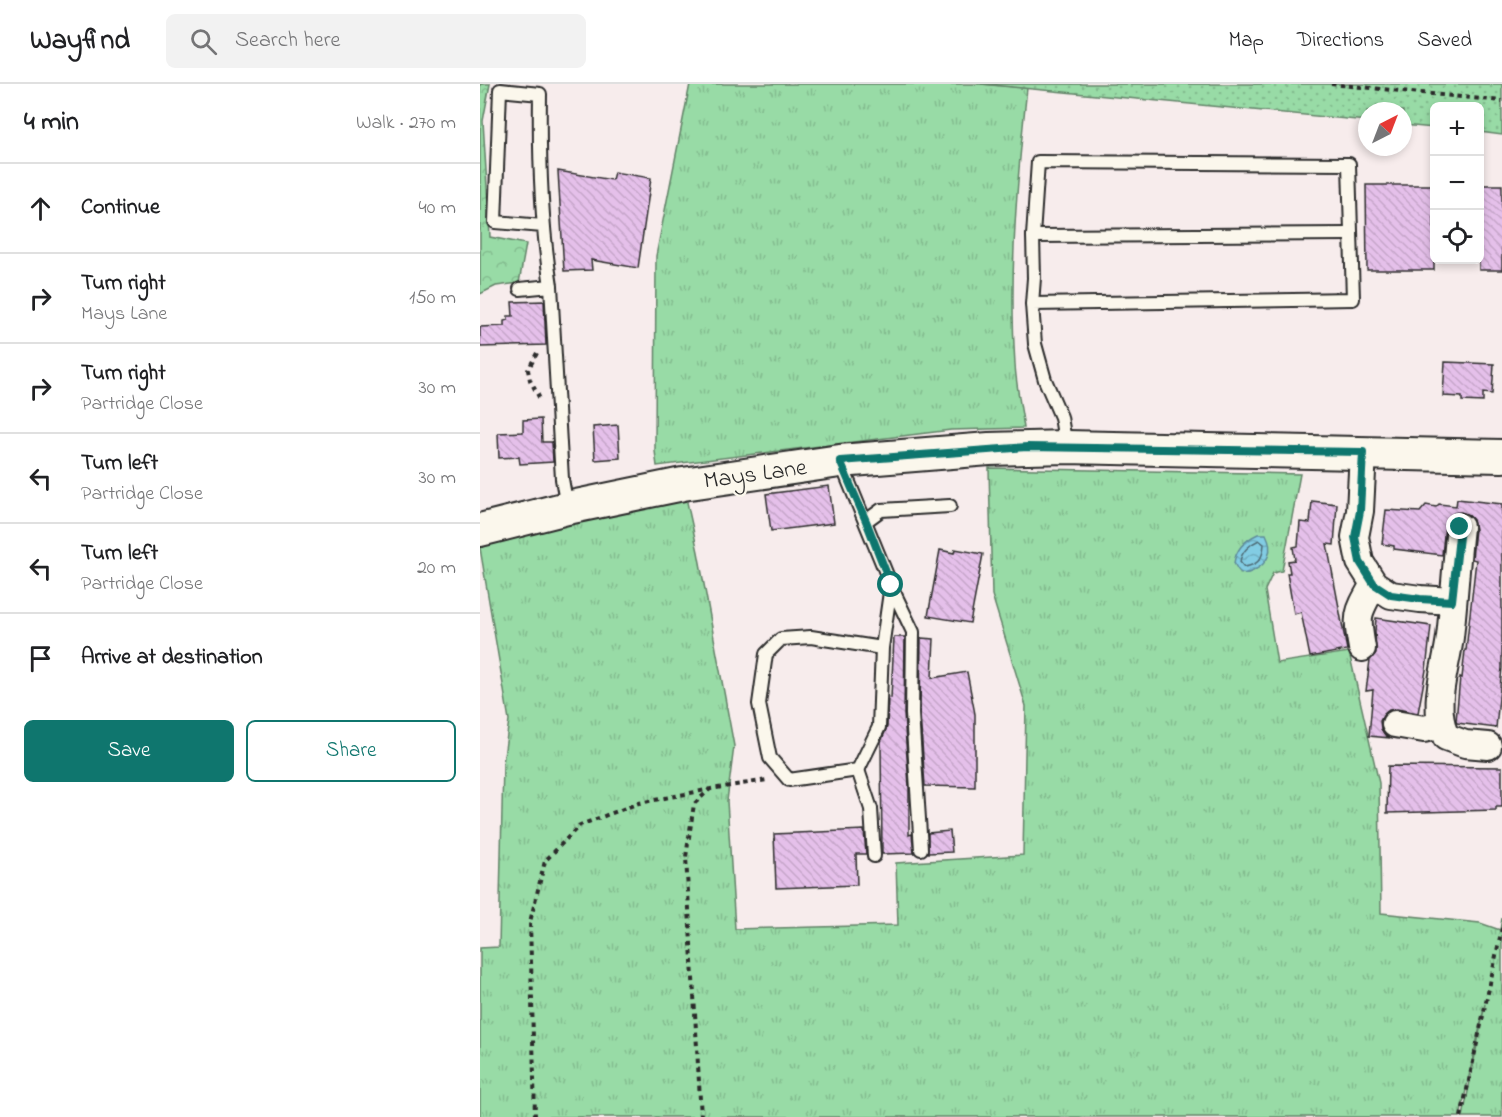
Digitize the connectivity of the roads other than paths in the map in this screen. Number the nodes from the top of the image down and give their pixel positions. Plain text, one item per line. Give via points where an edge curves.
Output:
1 (543, 226) junction
2 (1350, 234) junction
3 (1033, 236) junction
4 (551, 286) junction
5 (520, 289) dead end
6 (1032, 304) junction
7 (1066, 447) junction
8 (1363, 452) junction
9 (1502, 456) edge
10 (840, 461) junction
11 (950, 506) dead end
12 (567, 508) junction
13 (866, 521) junction
14 (1460, 527) dead end
15 (480, 530) edge
16 (1374, 584) junction
17 (891, 585) junction
18 (1452, 601) junction
19 (882, 648) junction
20 (1362, 648) dead end
21 (1395, 724) dead end
22 (1440, 725) junction
23 (1488, 746) dead end
24 (858, 770) junction
25 (921, 849) dead end
26 (874, 856) dead end

1 - 1 lane via 495,222 500,90 540,94
1 - 4 lane
2 - 3 lane
2 - 3 lane via 1349,164 1038,162
2 - 6 lane via 1353,299
3 - 6 lane
4 - 5 lane
4 - 12 lane
6 - 7 lane via 1035,344 1061,417
7 - 8 street, Mays Lane
7 - 10 street, Mays Lane
8 - 9 street, Mays Lane
8 - 16 street via 1355,537 1360,562
10 - 12 street, Mays Lane via 683,484
10 - 13 lane
11 - 13 lane via 881,510
12 - 15 street, Mays Lane
13 - 17 lane
14 - 18 street
16 - 18 street via 1391,595
16 - 20 street via 1359,610 1357,623
17 - 19 lane
17 - 25 lane via 913,632 912,714
18 - 22 street via 1439,702
19 - 24 lane via 879,727
19 - 24 lane via 811,637 781,639 766,654 759,704 770,758 789,780
21 - 22 street via 1424,729
22 - 23 street via 1446,737
24 - 26 lane via 871,809

